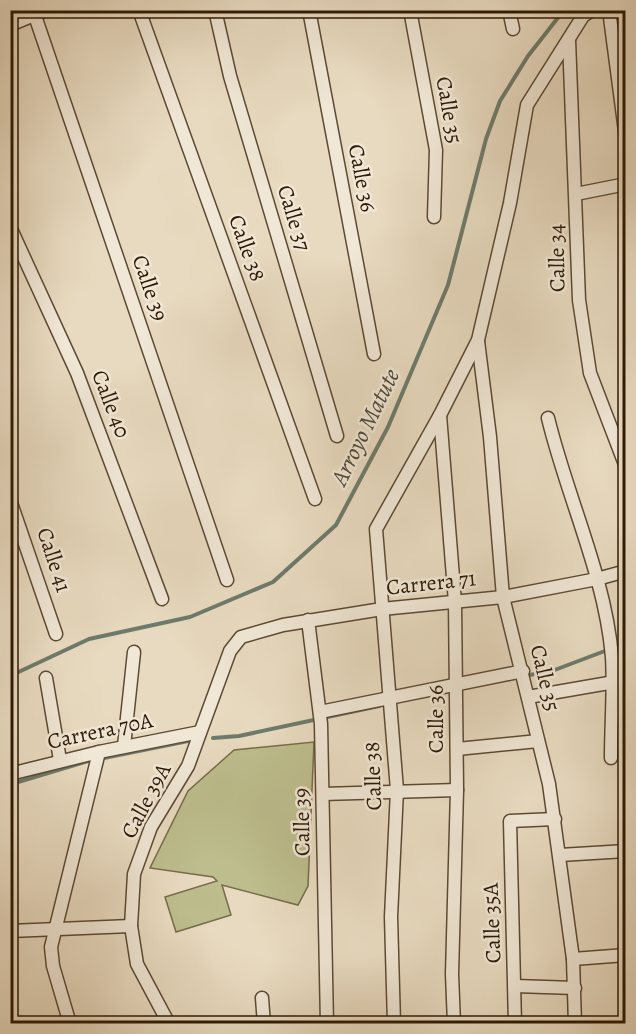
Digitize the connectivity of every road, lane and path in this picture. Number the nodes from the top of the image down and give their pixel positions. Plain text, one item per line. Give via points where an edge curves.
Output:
1 (139, 10) edge
2 (215, 10) edge
3 (309, 10) edge
4 (410, 10) edge
5 (509, 10) edge
6 (592, 10) edge
7 (609, 10) edge
8 (38, 12) edge
9 (10, 25) edge
10 (513, 29) dead end
11 (569, 40) junction
12 (626, 139) edge
13 (626, 184) edge
14 (576, 194) junction
15 (434, 217) dead end
16 (10, 227) edge
17 (478, 340) junction
18 (375, 354) dead end
19 (440, 415) junction
20 (548, 418) dead end
21 (337, 436) dead end
22 (625, 466) edge
23 (315, 499) dead end
24 (10, 500) edge
25 (626, 571) edge
26 (597, 579) junction
27 (227, 580) dead end
28 (503, 597) junction
29 (162, 599) dead end
30 (456, 602) junction
31 (382, 609) junction
32 (308, 620) junction
33 (56, 634) dead end
34 (242, 637) joint
35 (134, 652) dead end
36 (523, 675) junction
37 (46, 678) dead end
38 (626, 680) edge
39 (612, 682) junction
40 (457, 688) junction
41 (528, 697) junction
42 (391, 703) junction
43 (321, 717) junction
44 (200, 732) junction
45 (538, 741) junction
46 (124, 746) junction
47 (457, 749) junction
48 (99, 752) junction
49 (611, 758) dead end
50 (60, 760) junction
51 (11, 774) edge
52 (397, 790) junction
53 (458, 790) junction
54 (323, 794) junction
55 (555, 819) junction
56 (10, 834) edge
57 (626, 851) edge
58 (560, 855) junction
59 (131, 926) junction
60 (56, 929) junction
61 (10, 931) edge
62 (626, 955) edge
63 (573, 959) junction
64 (515, 987) junction
65 (575, 988) junction
66 (261, 998) dead end
67 (70, 1023) edge
68 (169, 1023) edge
69 (264, 1023) edge
70 (327, 1023) edge
71 (394, 1023) edge
72 (454, 1023) edge
73 (515, 1023) edge
74 (575, 1023) edge

1 - 23 street, Calle 38
2 - 21 street, Calle 37 via 230,76
3 - 18 street, Calle 36
4 - 15 street, Calle 35 via 436,150
5 - 10 street
6 - 11 street via 583,16
7 - 12 street
8 - 9 street
8 - 27 street, Calle 39
11 - 14 street, Calle 34
11 - 17 street via 527,105 510,202
13 - 14 street
14 - 22 street, Calle 34 via 579,300 590,373
16 - 29 street, Calle 40 via 77,373
17 - 19 street
17 - 28 street, Calle 35
19 - 30 street, Calle 36
19 - 31 street, Calle 38 via 376,529
20 - 26 street
24 - 33 street, Calle 41
25 - 26 street, Carrera 71
26 - 28 street, Carrera 71
26 - 39 street via 611,652
28 - 30 street, Carrera 71
28 - 36 street, Calle 35
30 - 31 street, Carrera 71
30 - 40 street, Calle 36
31 - 32 street, Carrera 71
31 - 42 street, Calle 38
32 - 34 street, Carrera 71
32 - 43 street, Calle 39
34 - 44 street, Calle 39A via 230,651
35 - 46 street
36 - 40 street
36 - 41 street, Calle 35
37 - 50 street
38 - 39 street
39 - 41 street
39 - 49 street
40 - 42 street
40 - 47 street, Calle 36
41 - 45 street, Calle 35
42 - 43 street
42 - 52 street, Calle 38
43 - 54 street, Calle 39
44 - 46 street, Carrera 70A
44 - 59 street, Calle 39A via 188,766 147,836 134,874
45 - 47 street
45 - 55 street, Calle 35 via 544,754
46 - 48 street, Carrera 70A
47 - 53 street, Calle 36
48 - 50 street, Carrera 70A
48 - 60 street
50 - 51 street, Carrera 70A
51 - 56 street
52 - 53 street
52 - 54 street
52 - 71 street, Calle 38 via 391,916
53 - 72 street, Calle 36
54 - 70 street, Calle 39
55 - 58 street, Calle 35
55 - 64 street, Calle 35A via 510,821
57 - 58 street
58 - 63 street, Calle 35
59 - 60 street
59 - 68 street, Calle 39A via 137,964
60 - 61 street
60 - 67 street via 51,947 53,966
62 - 63 street
63 - 65 street, Calle 35
64 - 65 street
64 - 73 street, Calle 35A
65 - 74 street, Calle 35
66 - 69 street

